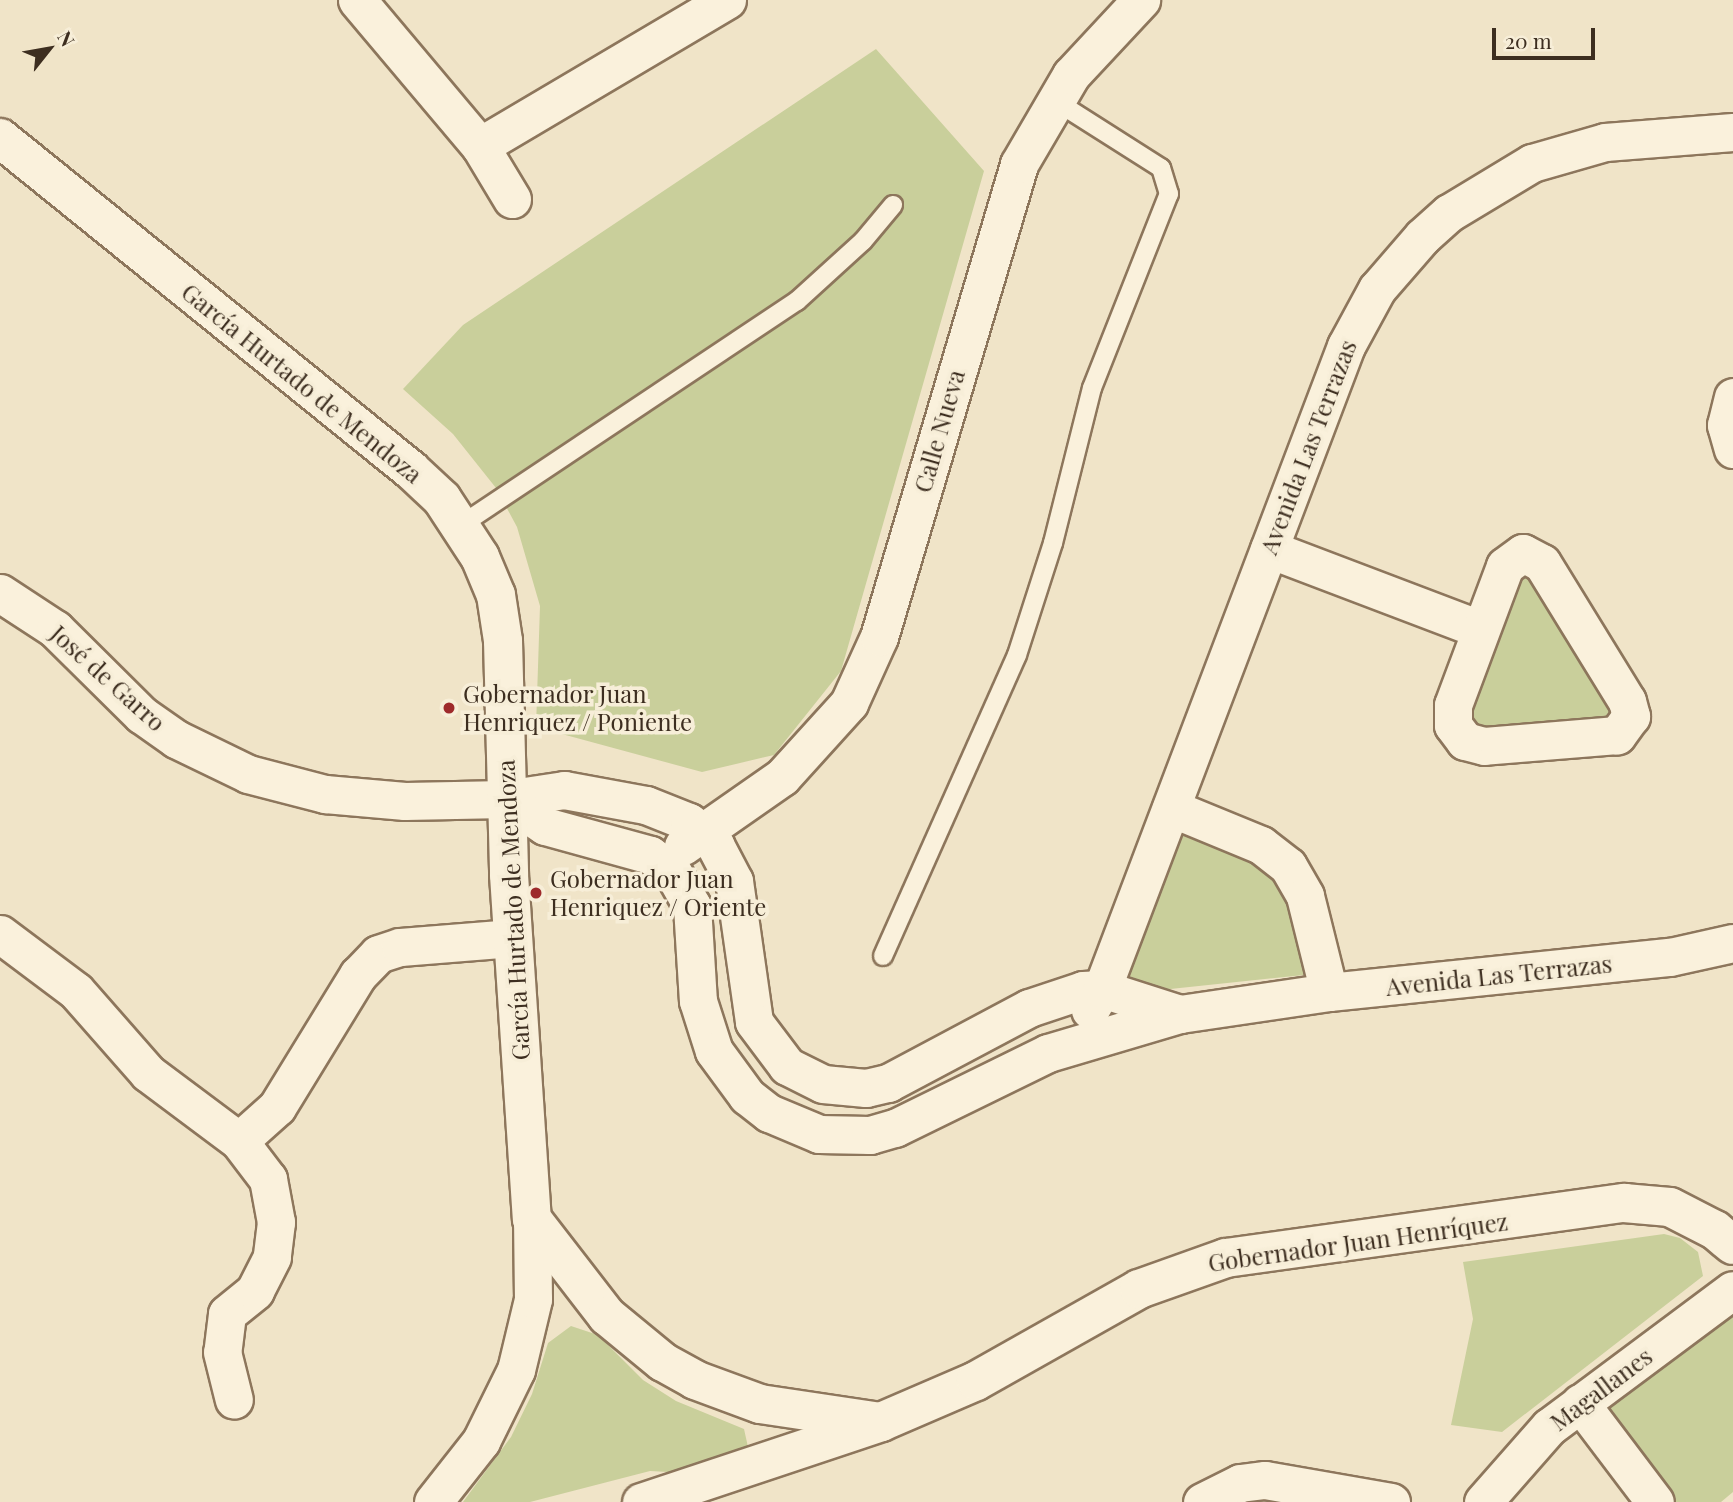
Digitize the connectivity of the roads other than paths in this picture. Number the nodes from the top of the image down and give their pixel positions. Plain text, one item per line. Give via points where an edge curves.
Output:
1 (357, 0) edge
2 (727, 0) edge
3 (1141, 0) edge
4 (1054, 100) junction
5 (1733, 132) edge
6 (2, 141) edge
7 (480, 146) junction
8 (512, 199) dead end
9 (893, 205) dead end
10 (1733, 397) edge
11 (1733, 449) edge
12 (461, 525) junction
13 (1269, 549) junction
14 (0, 593) edge
15 (1480, 629) junction
16 (505, 799) junction
17 (1171, 808) junction
18 (703, 832) junction
19 (663, 861) junction
20 (0, 934) edge
21 (513, 938) junction
22 (1733, 943) edge
23 (884, 956) dead end
24 (1102, 989) junction
25 (1329, 992) junction
26 (1181, 1014) junction
27 (1048, 1053) junction
28 (239, 1141) junction
29 (532, 1219) junction
30 (1733, 1245) edge
31 (1733, 1290) edge
32 (234, 1400) dead end
33 (1580, 1403) junction
34 (881, 1422) junction
35 (433, 1502) edge
36 (641, 1502) edge
37 (1202, 1502) edge
38 (1391, 1502) edge
39 (1483, 1502) edge
40 (1655, 1502) edge

1 - 7 street
2 - 7 street
3 - 4 street, Calle Nueva via 1090,50
4 - 18 street, Calle Nueva via 1032,137 1009,194 866,671 849,703 805,756
4 - 23 lane via 1161,168 1168,194 1092,388 1053,543 1017,655
5 - 13 street, Avenida Las Terrazas via 1605,142 1564,151 1475,195 1422,237 1377,289 1360,317
6 - 12 street, García Hurtado de Mendoza via 411,470
7 - 8 street
9 - 12 lane via 830,275 797,301
10 - 11 street via 1726,425
12 - 16 street, García Hurtado de Mendoza via 489,575 500,617
13 - 15 street
13 - 17 street, Avenida Las Terrazas
14 - 16 street, José de Garro via 55,629 159,727 211,759 248,774 365,799
15 - 15 street via 1451,715 1465,741 1484,746 1608,736 1629,723 1628,701 1537,557 1523,553 1509,559
16 - 18 street, Avenida Las Terrazas via 564,790 661,809
16 - 19 street via 545,826
16 - 21 street, García Hurtado de Mendoza
17 - 24 street, Avenida Las Terrazas
17 - 25 street via 1261,845 1288,866 1305,896
18 - 19 street, Calle Nueva
18 - 24 street, Avenida Las Terrazas via 734,881 754,1022 774,1053 804,1077 844,1088 888,1083 1029,1009 1083,990
19 - 27 street, Avenida Las Terrazas via 679,878 692,906 698,1001 713,1051 747,1096 782,1121 820,1134 870,1135 922,1118
20 - 28 street via 76,991 176,1099
21 - 28 street via 400,947 378,954 358,975 277,1107
21 - 29 street, García Hurtado de Mendoza
22 - 25 street, Avenida Las Terrazas via 1670,957
24 - 26 street, Avenida Las Terrazas
24 - 27 street, Avenida Las Terrazas via 1079,1025
25 - 26 street, Avenida Las Terrazas
26 - 27 street, Avenida Las Terrazas
28 - 32 street via 268,1180 276,1222 265,1274 255,1291 227,1314 222,1352
29 - 34 street via 607,1316 674,1368 760,1405
29 - 35 street, García Hurtado de Mendoza via 533,1298 516,1370 481,1441
30 - 34 street, Gobernador Juan Henríquez via 1671,1207 1624,1203 1226,1258 1139,1289 976,1381
31 - 33 street, Magallanes
33 - 39 street, Magallanes via 1520,1456
33 - 40 street
34 - 36 street, Gobernador Juan Henríquez
37 - 38 street via 1240,1483 1265,1480

